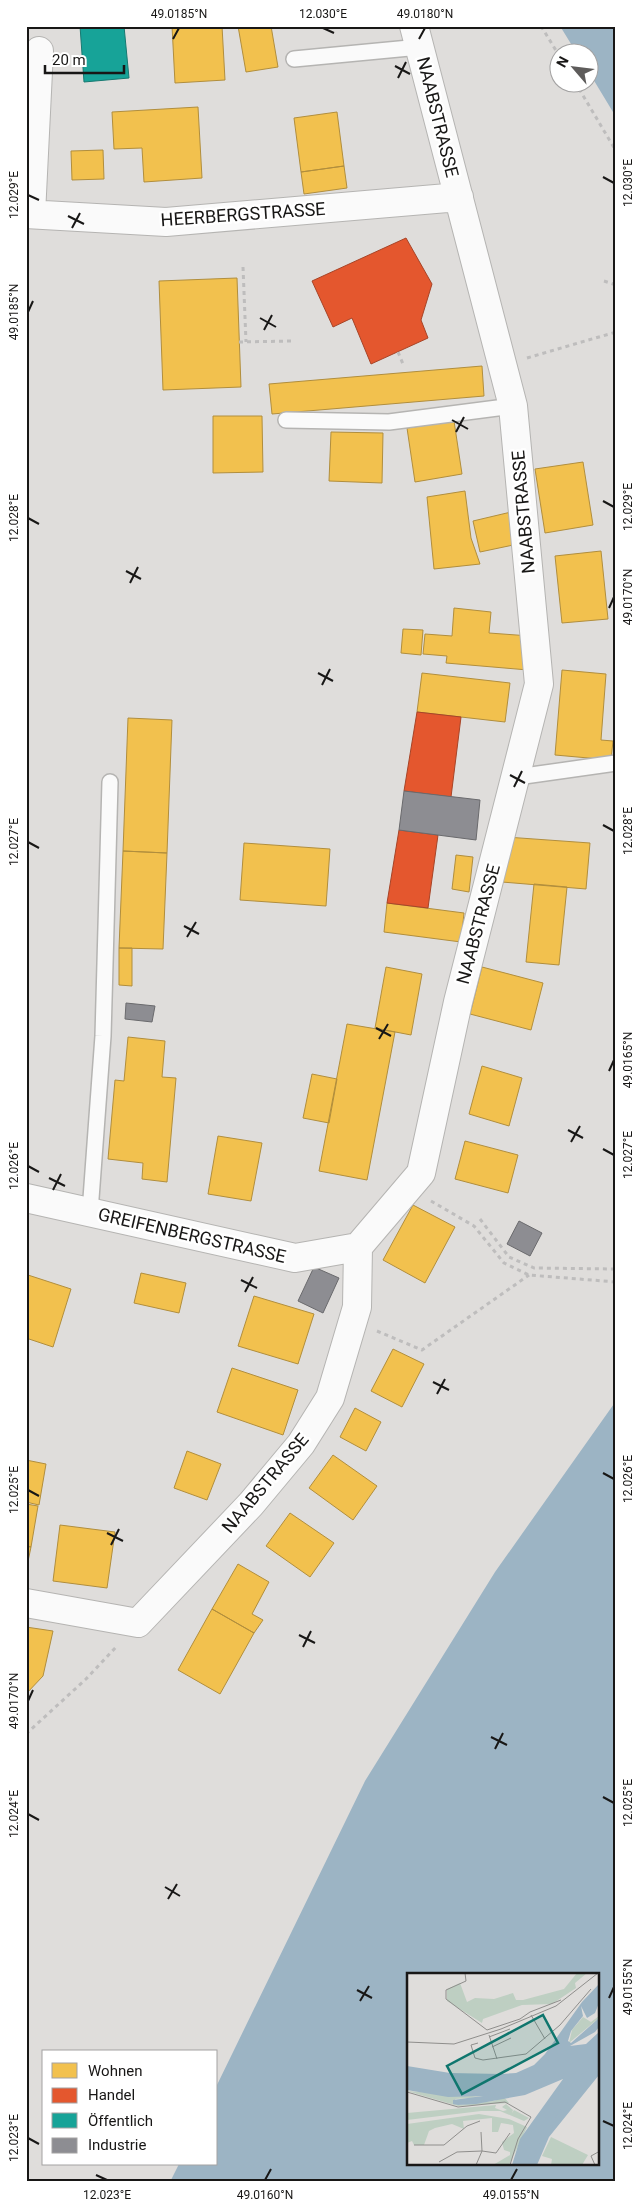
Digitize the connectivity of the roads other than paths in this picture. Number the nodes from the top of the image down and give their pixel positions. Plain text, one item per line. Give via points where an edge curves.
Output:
1 (417, 37) edge
2 (39, 51) dead end
3 (294, 59) dead end
4 (459, 197) junction
5 (29, 214) edge
6 (512, 406) junction
7 (286, 420) dead end
8 (616, 763) edge
9 (517, 777) junction
10 (110, 782) dead end
11 (26, 1198) edge
12 (90, 1212) junction
13 (358, 1247) junction
14 (26, 1603) edge

1 - 3 lane
1 - 4 street, NAABSTRASSE
2 - 5 street
4 - 5 street, HEERBERGSTRASSE via 166,222
4 - 6 street, NAABSTRASSE
6 - 7 lane via 390,422
6 - 9 street, NAABSTRASSE via 539,684
8 - 9 lane
9 - 13 street, NAABSTRASSE via 458,1002 421,1174
10 - 12 lane via 103,1036
11 - 12 street, GREIFENBERGSTRASSE
12 - 13 street, GREIFENBERGSTRASSE via 295,1258
13 - 14 street, NAABSTRASSE via 357,1307 330,1398 301,1444 251,1504 138,1624

